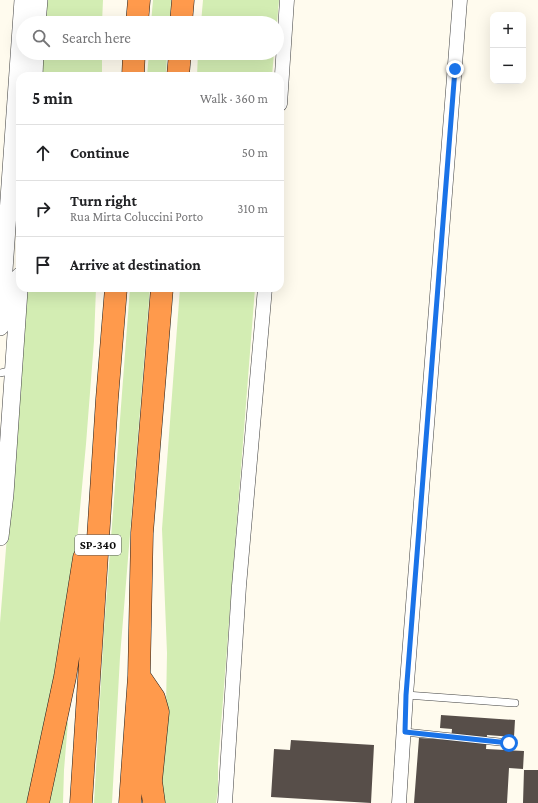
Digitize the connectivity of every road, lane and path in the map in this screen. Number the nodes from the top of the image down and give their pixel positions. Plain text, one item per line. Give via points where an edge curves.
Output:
1 (23, 0) edge
2 (39, 0) edge
3 (131, 0) edge
4 (139, 0) edge
5 (183, 0) edge
6 (287, 0) edge
7 (460, 0) edge
8 (22, 16) edge
9 (38, 16) edge
10 (130, 16) edge
11 (138, 16) edge
12 (182, 16) edge
13 (284, 45) edge
14 (18, 60) edge
15 (35, 60) edge
16 (129, 60) edge
17 (134, 60) edge
18 (179, 60) edge
19 (283, 60) edge
20 (17, 72) edge
21 (34, 72) edge
22 (128, 72) edge
23 (133, 72) edge
24 (178, 72) edge
25 (282, 72) edge
26 (16, 81) edge
27 (3, 263) edge
28 (18, 292) edge
29 (116, 292) edge
30 (162, 292) edge
31 (265, 292) edge
32 (0, 327) edge
33 (7, 371) edge
34 (107, 399) junction
35 (0, 537) edge
36 (139, 676) junction
37 (406, 695) junction
38 (515, 703) dead end
39 (405, 732) junction
40 (509, 743) dead end
41 (38, 803) edge
42 (81, 803) edge
43 (130, 803) edge
44 (154, 803) edge
45 (225, 803) edge
46 (400, 803) edge

1 - 8 street
2 - 9 street
3 - 10 highway
4 - 11 highway
5 - 12 highway
6 - 13 street
7 - 37 street
14 - 20 street
15 - 21 street
16 - 22 highway
17 - 23 highway
18 - 24 highway
19 - 25 street
26 - 27 street
27 - 32 street
28 - 33 street
29 - 34 highway, SP-340
30 - 36 highway via 142,533
31 - 45 street via 239,586
33 - 35 street via 6,494
34 - 41 highway via 65,677
34 - 42 highway, SP-340
36 - 43 highway
36 - 44 highway via 154,698 158,712 151,781
37 - 38 lane
37 - 39 street
39 - 40 lane
39 - 46 street

